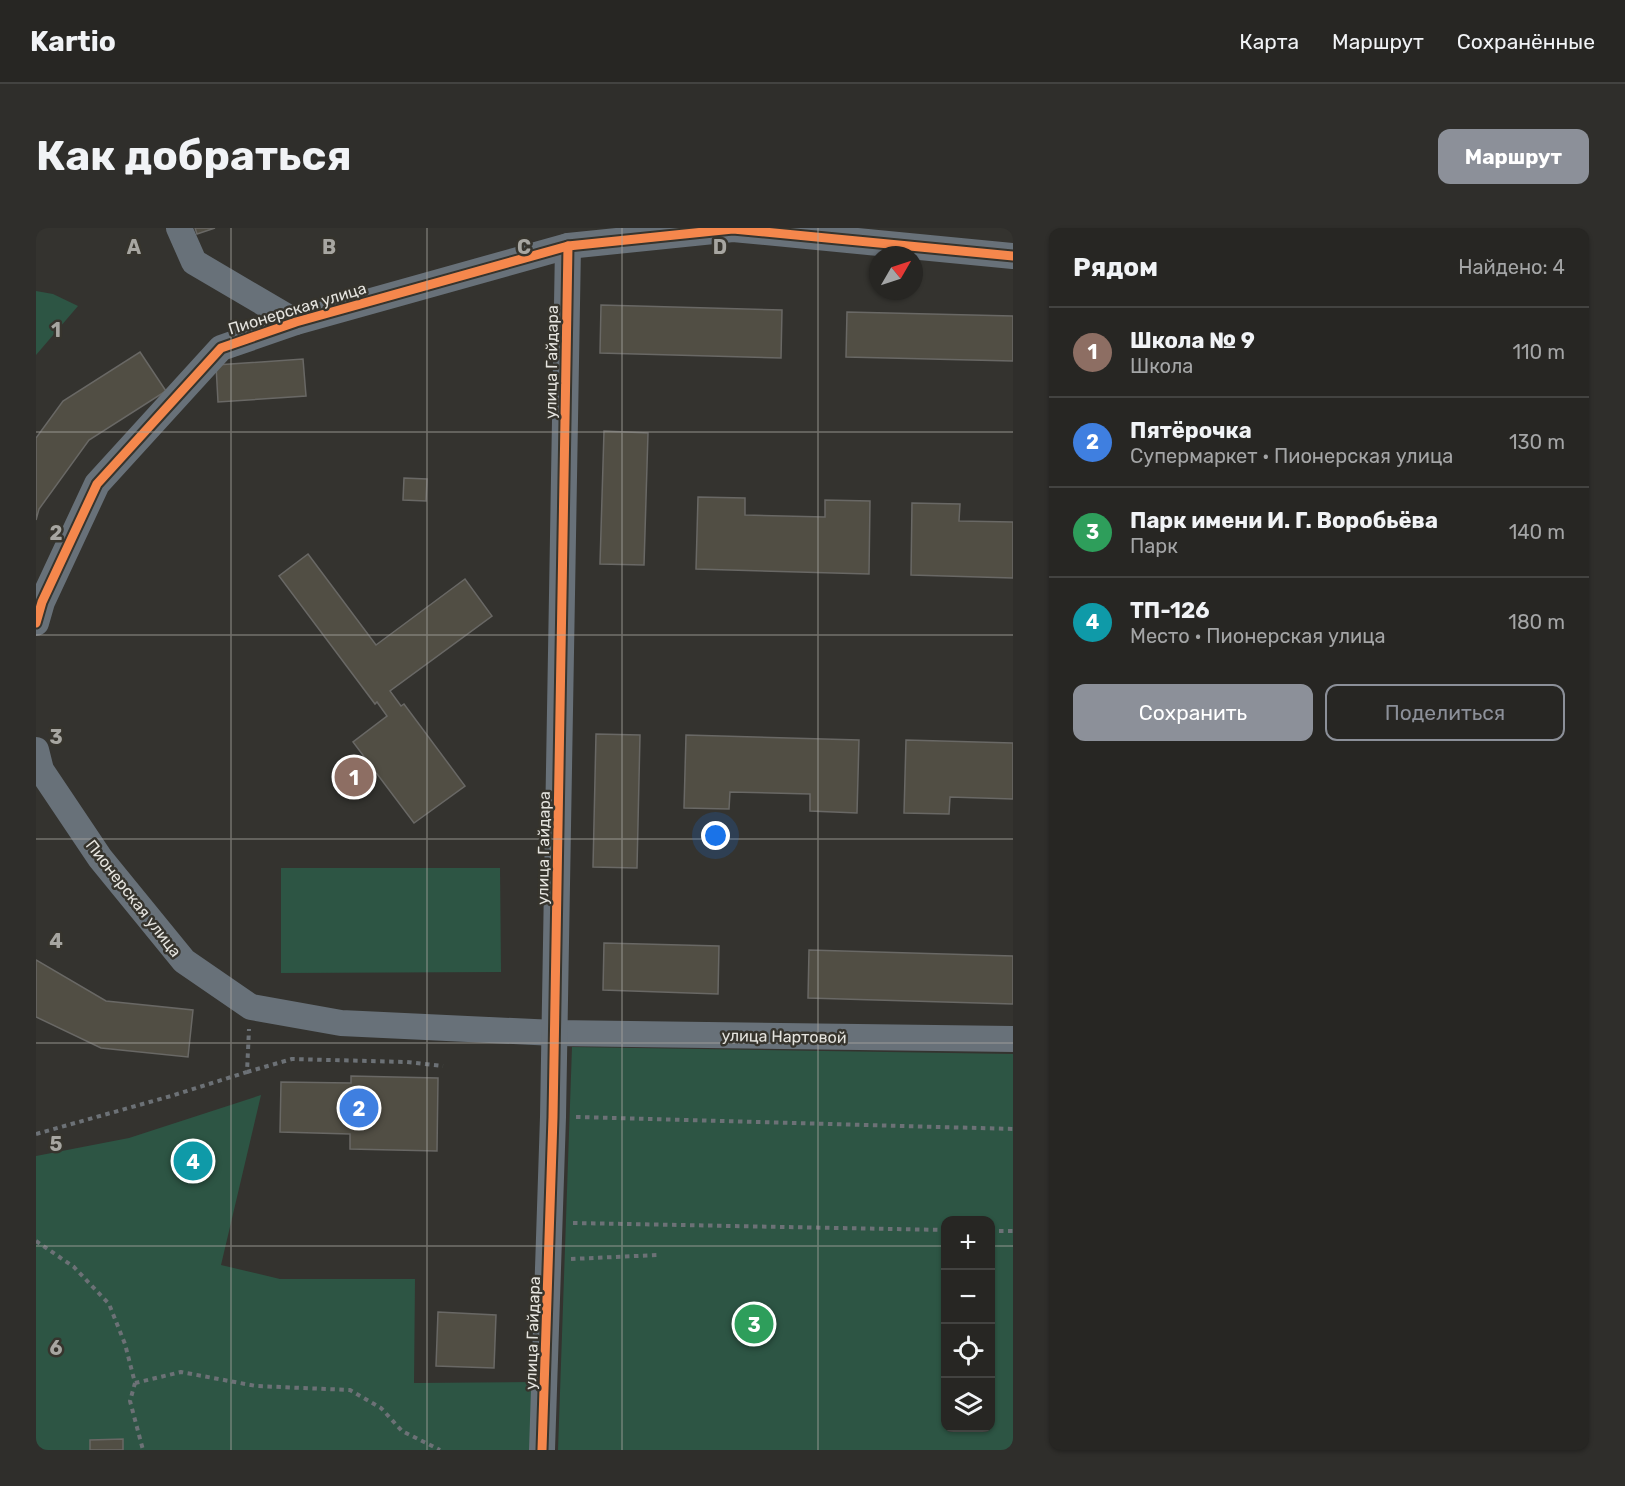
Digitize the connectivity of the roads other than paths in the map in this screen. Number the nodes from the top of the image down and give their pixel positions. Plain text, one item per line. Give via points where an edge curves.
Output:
1 (179, 228) edge
2 (568, 246) junction
3 (1013, 256) edge
4 (296, 322) junction
5 (36, 623) edge
6 (36, 750) edge
7 (555, 1033) junction
8 (1013, 1039) edge
9 (542, 1450) edge

1 - 4 street via 194,262
2 - 3 street, Пионерская улица via 733,229
2 - 4 street, Пионерская улица
2 - 7 street, улица Гайдара
4 - 5 street, Пионерская улица via 220,348 97,484
6 - 7 street, Пионерская улица via 41,770 100,858 184,961 251,1007 341,1023
7 - 8 street, улица Нартовой
7 - 9 street, улица Гайдара

